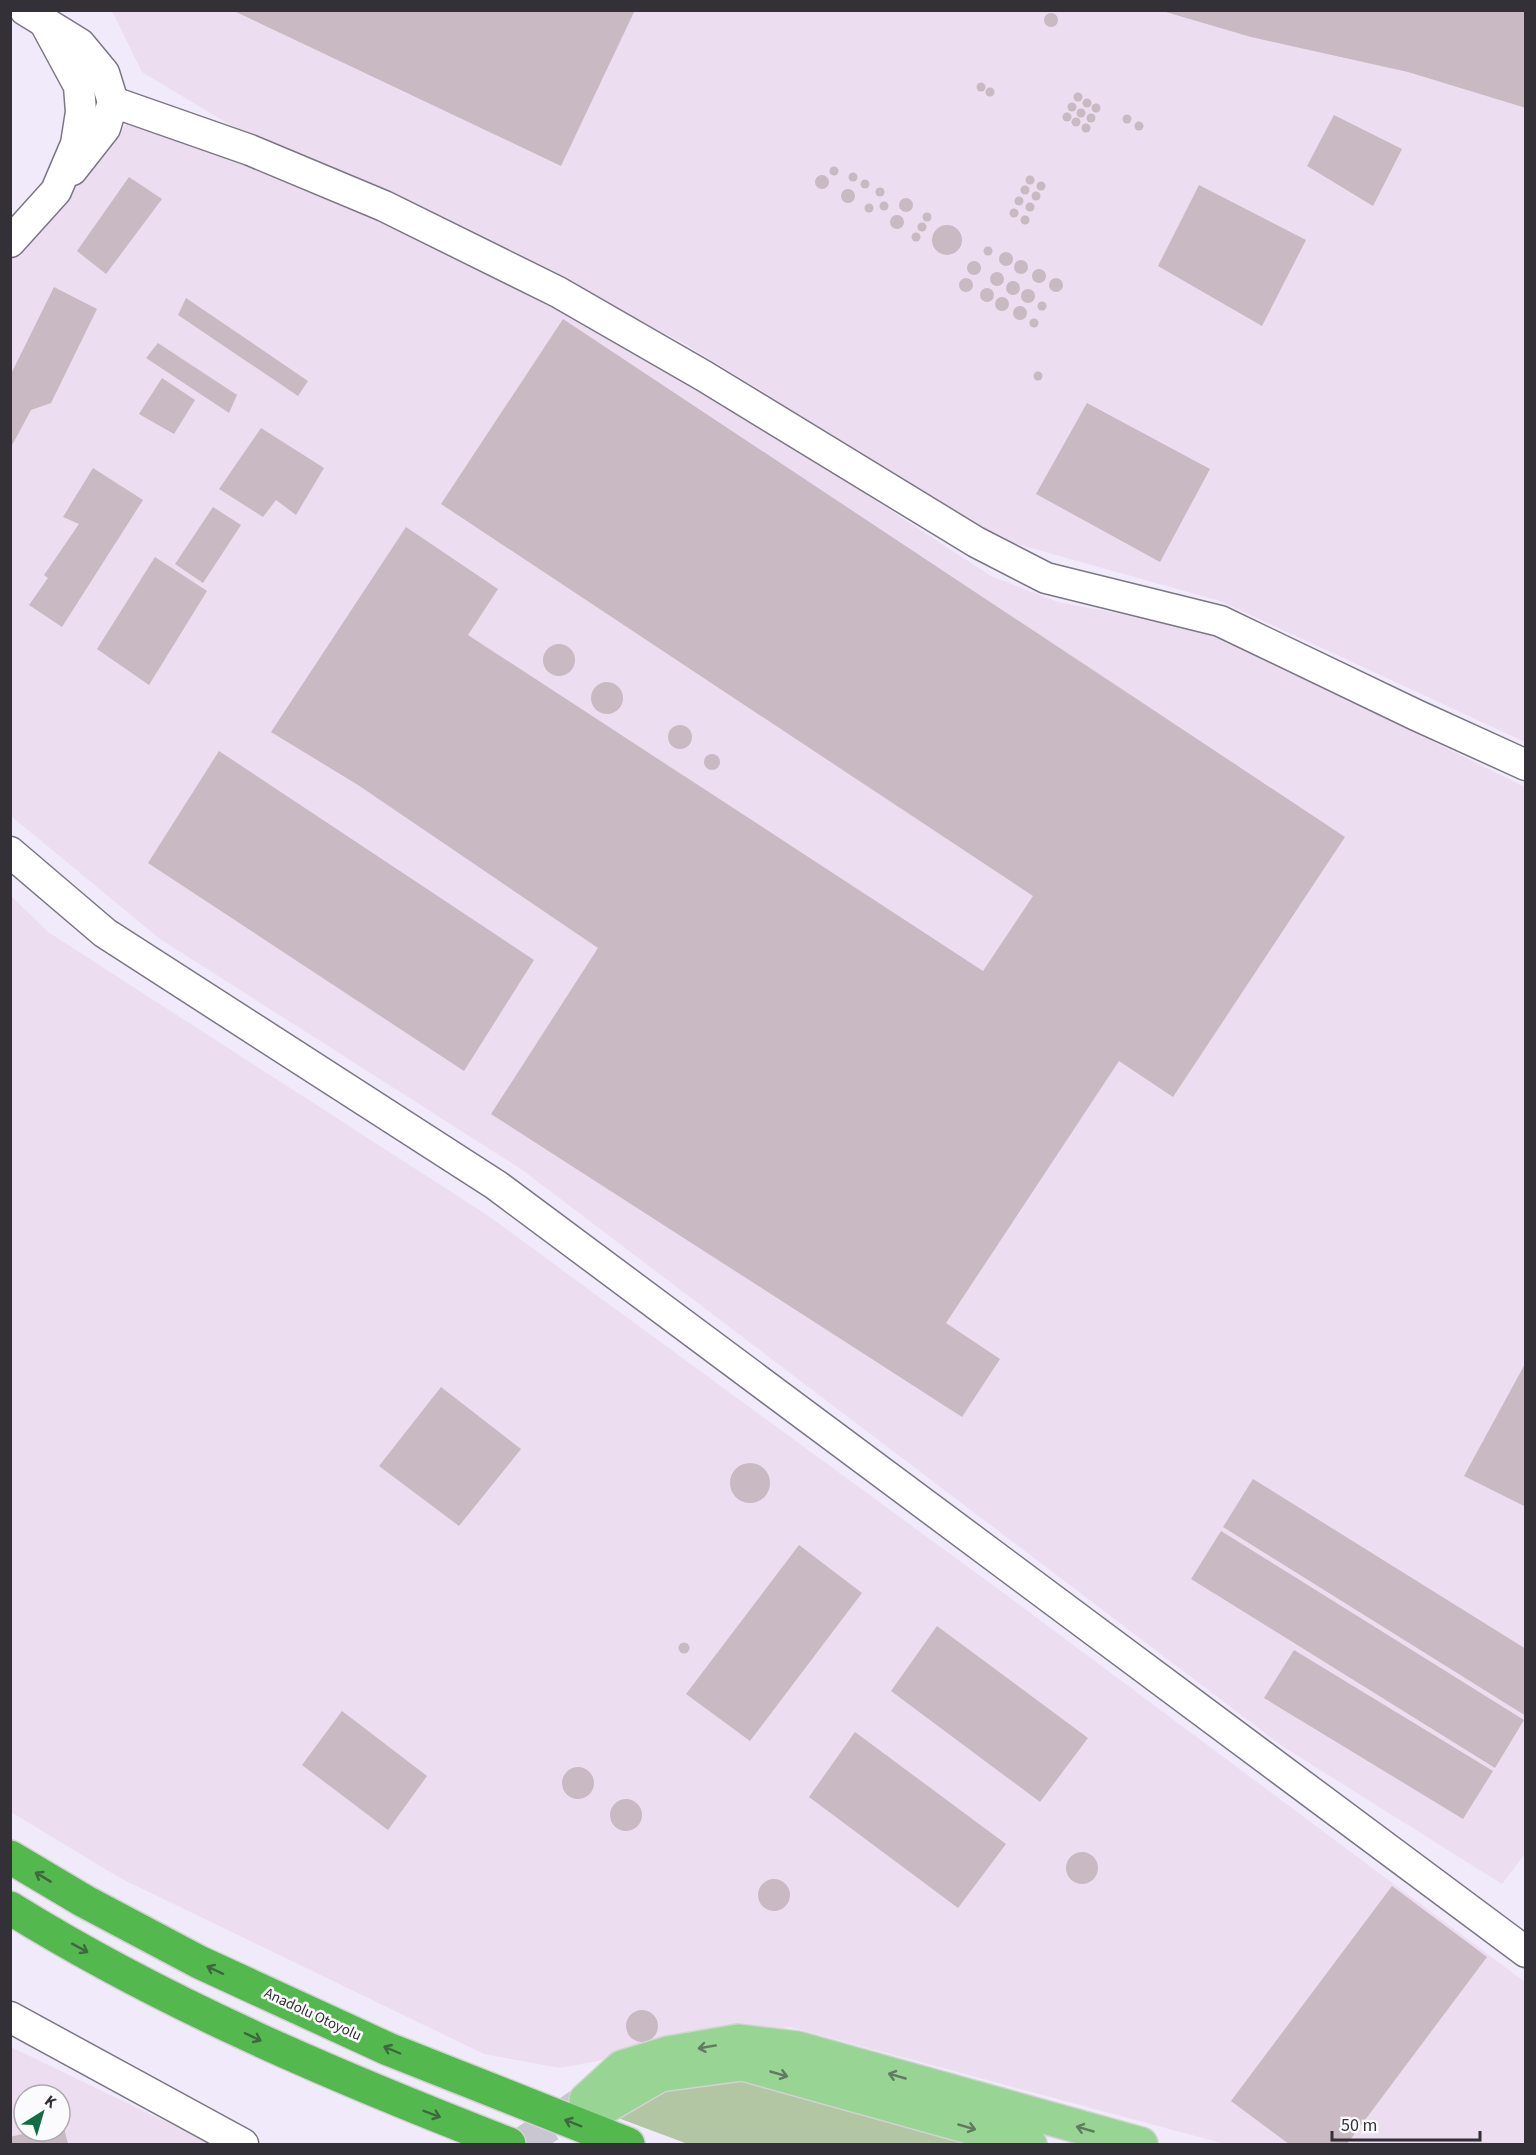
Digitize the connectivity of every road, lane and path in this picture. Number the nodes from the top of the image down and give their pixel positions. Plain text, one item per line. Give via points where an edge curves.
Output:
1 (35, 18) edge
2 (113, 102) junction
3 (56, 190) junction
4 (10, 242) edge
5 (1526, 765) edge
6 (10, 852) edge
7 (10, 1857) edge
8 (10, 1908) edge
9 (1526, 1952) edge
10 (10, 2017) edge
11 (243, 2145) edge
12 (509, 2145) edge
13 (628, 2145) edge
14 (1030, 2145) edge
15 (1141, 2145) edge

1 - 2 street via 80,44 104,73
1 - 3 street via 80,86 76,144
2 - 3 street via 105,128
2 - 5 street via 250,150 373,202 558,292 976,542 1046,578 1220,621
3 - 4 street
6 - 9 street via 105,933 496,1185
13 -> 7 highway, Anadolu Otoyolu via 388,2049 199,1962
8 -> 12 highway via 251,2037
10 - 11 street
15 -> 14 main road via 797,2048 738,2041 668,2053 622,2067 595,2103 660,2075 743,2064

